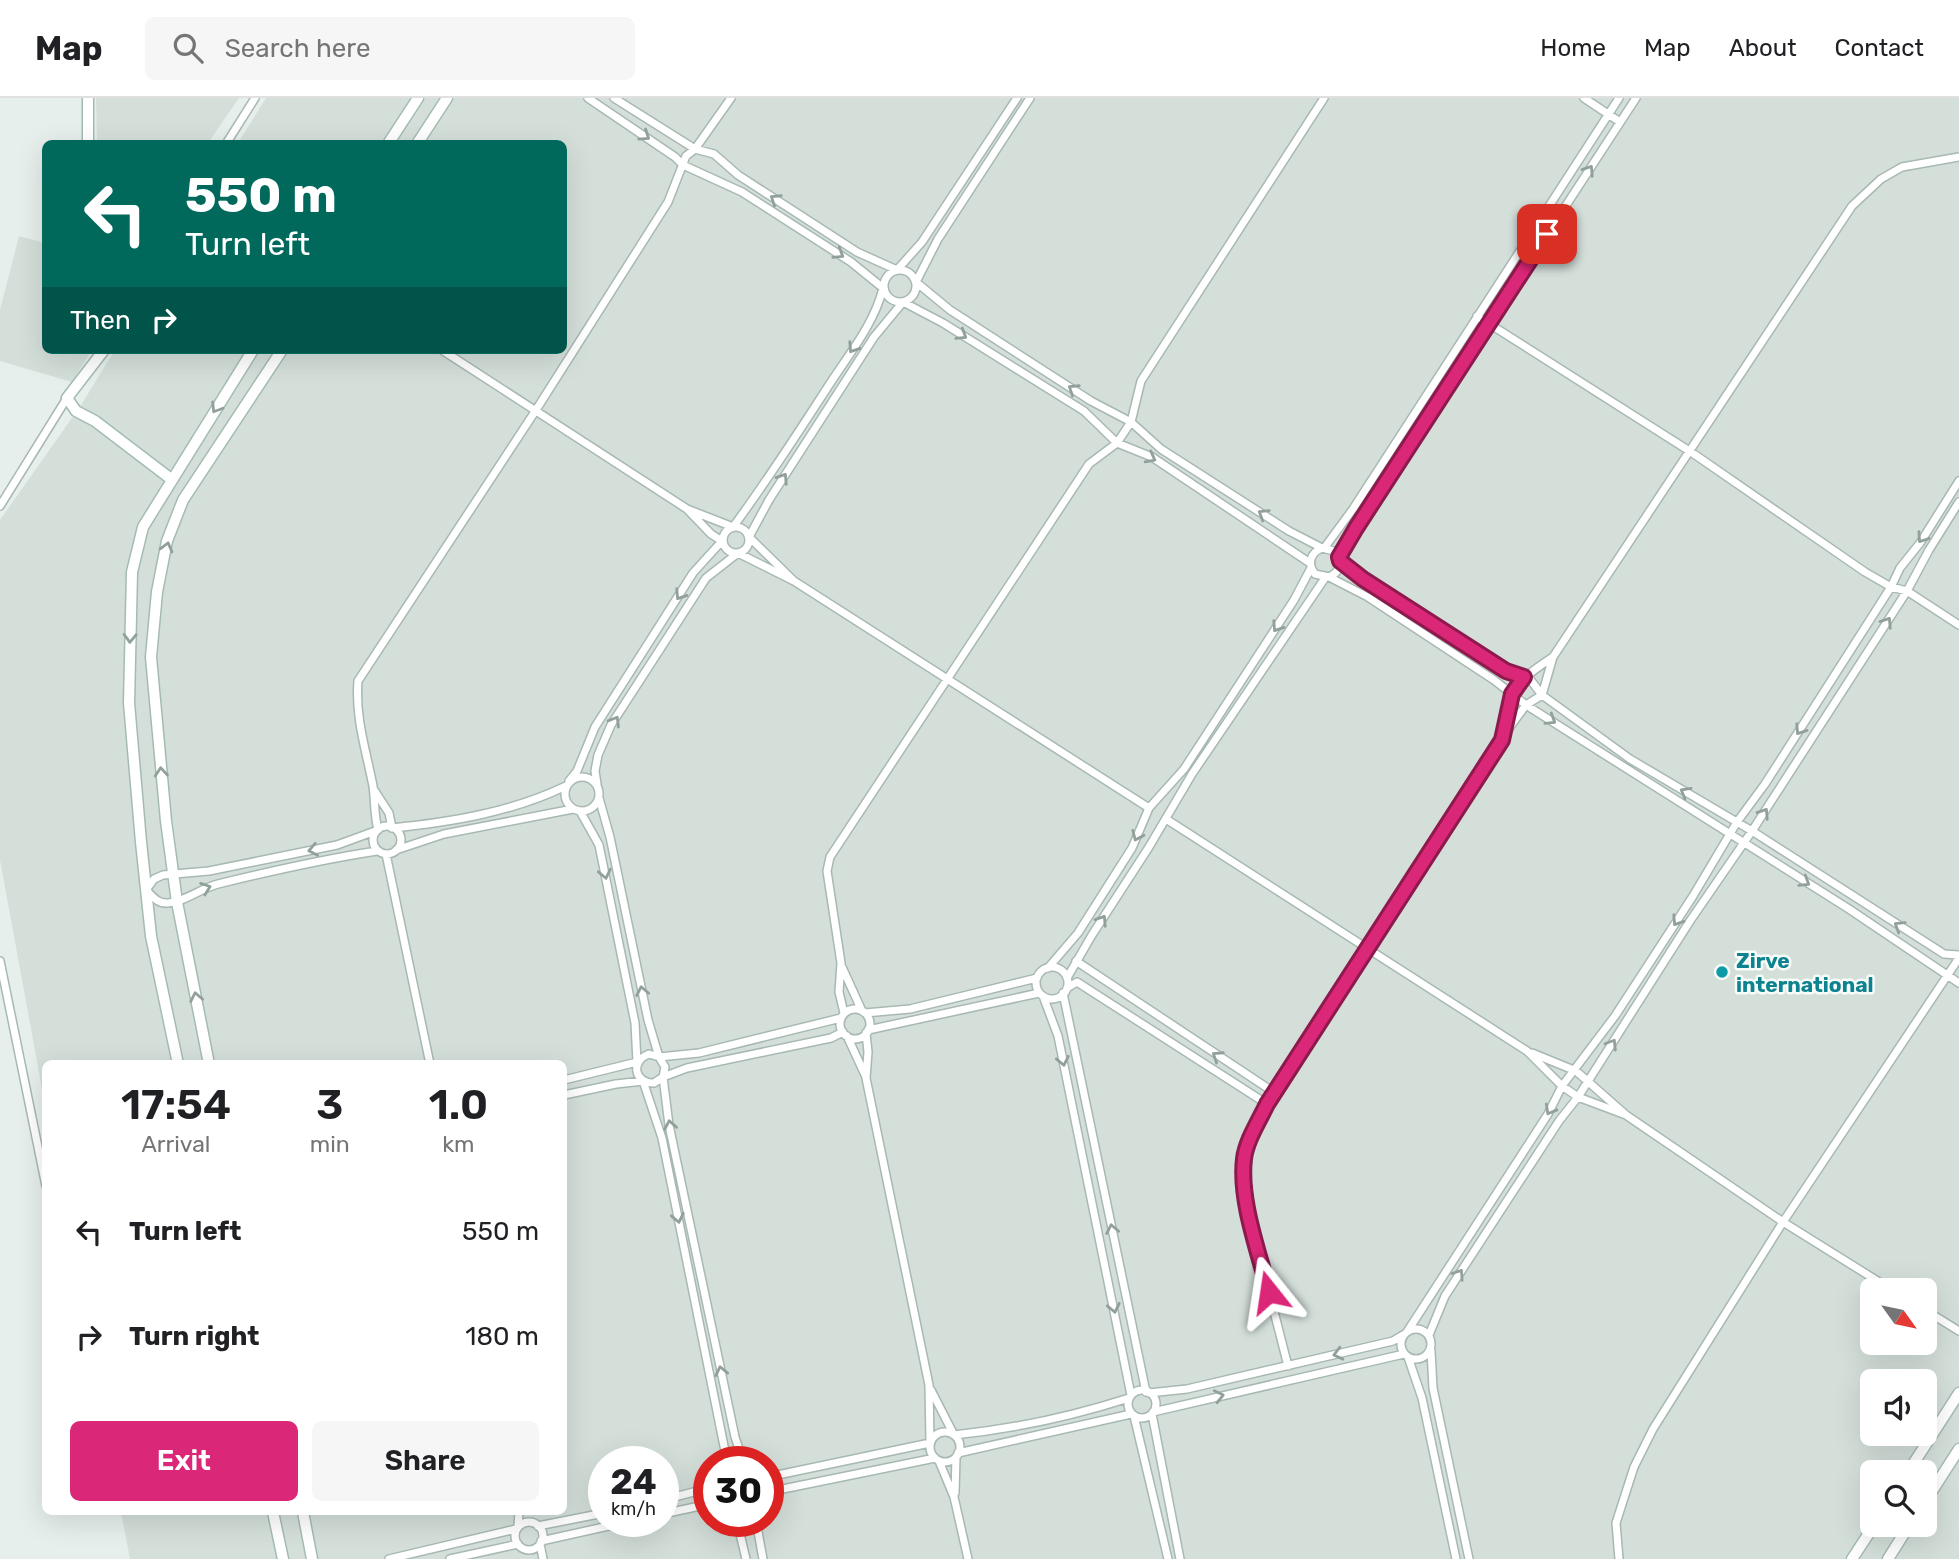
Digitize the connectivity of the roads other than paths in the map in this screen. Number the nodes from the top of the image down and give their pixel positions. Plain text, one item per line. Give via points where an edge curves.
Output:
1 (88, 98) edge
2 (255, 98) edge
3 (418, 98) edge
4 (447, 98) edge
5 (588, 98) edge
6 (614, 98) edge
7 (731, 98) edge
8 (1017, 98) edge
9 (1030, 98) edge
10 (1324, 98) edge
11 (1584, 98) edge
12 (1619, 98) edge
13 (1636, 98) edge
14 (1609, 114) junction
15 (1003, 119) junction
16 (1620, 122) junction
17 (1012, 125) junction
18 (88, 140) edge
19 (229, 140) edge
20 (391, 140) edge
21 (420, 140) edge
22 (695, 149) junction
23 (1957, 159) edge
24 (683, 165) junction
25 (897, 270) junction
26 (915, 282) junction
27 (883, 288) junction
28 (903, 302) junction
29 (1477, 316) junction
30 (1489, 324) junction
31 (101, 354) edge
32 (250, 354) edge
33 (279, 354) edge
34 (448, 354) edge
35 (66, 398) junction
36 (536, 410) junction
37 (1130, 422) junction
38 (1117, 443) junction
39 (1691, 452) junction
40 (1383, 462) junction
41 (1394, 469) junction
42 (171, 479) junction
43 (1959, 481) edge
44 (1959, 502) edge
45 (0, 506) edge
46 (687, 509) junction
47 (733, 527) junction
48 (749, 537) junction
49 (722, 541) junction
50 (1323, 547) junction
51 (738, 553) junction
52 (1340, 559) junction
53 (1311, 566) junction
54 (1327, 577) junction
55 (794, 580) junction
56 (1891, 587) junction
57 (1907, 591) junction
58 (1959, 625) edge
59 (1441, 629) junction
60 (1434, 640) junction
61 (1553, 657) junction
62 (947, 677) junction
63 (1524, 677) junction
64 (1512, 694) junction
65 (1542, 695) junction
66 (1526, 705) junction
67 (1218, 716) junction
68 (1227, 722) junction
69 (1502, 740) junction
70 (568, 784) junction
71 (597, 784) junction
72 (374, 790) junction
73 (599, 797) junction
74 (508, 808) junction
75 (1150, 808) junction
76 (577, 810) junction
77 (1166, 819) junction
78 (511, 821) junction
79 (1737, 822) junction
80 (393, 828) junction
81 (378, 830) junction
82 (1752, 831) junction
83 (1730, 834) junction
84 (1743, 844) junction
85 (396, 850) junction
86 (377, 851) junction
87 (386, 854) junction
88 (172, 873) junction
89 (146, 890) junction
90 (1856, 899) junction
91 (177, 902) junction
92 (1849, 909) junction
93 (1368, 949) junction
94 (1959, 957) edge
95 (0, 961) edge
96 (1076, 961) junction
97 (841, 963) junction
98 (1048, 968) junction
99 (1946, 975) junction
100 (1037, 978) junction
101 (1067, 978) junction
102 (1959, 983) edge
103 (1065, 990) junction
104 (1041, 994) junction
105 (863, 1012) junction
106 (843, 1016) junction
107 (867, 1031) junction
108 (845, 1034) junction
109 (1527, 1051) junction
110 (659, 1057) junction
111 (177, 1060) edge
112 (208, 1060) edge
113 (429, 1060) edge
114 (637, 1062) junction
115 (1576, 1071) junction
116 (663, 1077) junction
117 (866, 1078) junction
118 (567, 1079) edge
119 (643, 1081) junction
120 (1588, 1082) junction
121 (1563, 1086) junction
122 (1275, 1093) junction
123 (567, 1094) edge
124 (1578, 1097) junction
125 (1267, 1104) junction
126 (1626, 1115) junction
127 (674, 1146) junction
128 (664, 1148) junction
129 (42, 1166) edge
130 (1783, 1222) junction
131 (697, 1255) junction
132 (686, 1257) junction
133 (1873, 1278) edge
134 (1122, 1282) junction
135 (1110, 1284) junction
136 (1937, 1317) edge
137 (712, 1327) junction
138 (701, 1330) junction
139 (1959, 1331) edge
140 (1405, 1334) junction
141 (1429, 1335) junction
142 (1431, 1350) junction
143 (1406, 1356) junction
144 (1289, 1366) junction
145 (929, 1385) junction
146 (1147, 1392) junction
147 (1959, 1393) edge
148 (1130, 1397) junction
149 (730, 1411) junction
150 (1152, 1413) junction
151 (719, 1414) junction
152 (1133, 1415) junction
153 (954, 1435) junction
154 (930, 1443) junction
155 (724, 1446) edge
156 (739, 1446) edge
157 (1959, 1450) edge
158 (957, 1455) junction
159 (937, 1459) junction
160 (1917, 1460) edge
161 (784, 1474) edge
162 (1937, 1484) edge
163 (784, 1489) edge
164 (954, 1497) junction
165 (1457, 1501) junction
166 (1445, 1504) junction
167 (274, 1515) edge
168 (304, 1515) edge
169 (519, 1515) edge
170 (532, 1515) edge
171 (588, 1516) edge
172 (537, 1525) junction
173 (517, 1528) junction
174 (588, 1531) edge
175 (741, 1537) edge
176 (759, 1537) edge
177 (1866, 1537) edge
178 (1902, 1537) edge
179 (540, 1542) junction
180 (519, 1545) junction
181 (1177, 1546) junction
182 (1166, 1548) junction
183 (283, 1559) edge
184 (312, 1559) edge
185 (389, 1559) edge
186 (450, 1559) edge
187 (527, 1559) edge
188 (543, 1559) edge
189 (746, 1559) edge
190 (763, 1559) edge
191 (968, 1559) edge
192 (1168, 1559) edge
193 (1180, 1559) edge
194 (1456, 1559) edge
195 (1469, 1559) edge
196 (1619, 1559) edge
197 (1852, 1559) edge
198 (1888, 1559) edge

1 - 18 street
2 - 19 street
3 - 20 street
4 - 21 street
5 -> 24 street
6 - 22 street
7 - 22 street
8 - 15 street
9 - 17 street
10 - 37 street via 1141,382
11 - 14 street
12 - 14 street
13 - 16 street
14 - 16 street
14 - 29 street
15 - 17 street
15 - 25 street via 922,242
30 -> 16 street
17 - 26 street
22 - 24 street
25 -> 22 street via 858,252 738,175 714,154
23 - 39 street via 1902,167 1852,206
24 -> 27 street via 741,192 851,262
24 - 36 street via 668,202
25 - 26 street via 907,271
25 - 27 street via 888,275
26 - 28 street via 914,294
37 -> 26 street via 950,310
27 - 28 street via 892,300
27 -> 47 street via 866,328
28 -> 38 street via 1084,411
48 -> 28 street via 874,337
29 - 30 street
29 - 40 street
30 - 39 street
30 - 41 street
31 - 35 street
32 -> 42 street
88 -> 33 street via 151,657 159,579 183,500
34 - 36 street
35 - 42 street via 76,411
35 - 45 street
36 - 46 street
36 - 72 street via 358,681 356,703
37 - 38 street
50 -> 37 street via 1289,531 1161,450
38 -> 53 street via 1152,457
38 - 62 street via 1089,464
39 - 56 street
39 - 61 street
40 - 41 street
40 - 50 street
41 - 52 street
42 -> 89 street via 144,527 132,572 129,702
43 -> 56 street via 1899,568
44 - 57 street
46 - 47 street
46 - 49 street
47 - 48 street
47 - 49 street
48 - 51 street via 747,547
48 - 55 street
49 - 51 street via 726,549
49 -> 70 street via 693,573 595,727
50 - 52 street
50 - 53 street via 1313,554
51 - 55 street
71 -> 51 street via 598,755 611,725 706,578
52 - 54 street via 1336,573
52 - 59 street
53 - 54 street via 1315,574
53 -> 67 street
54 - 60 street via 1368,597
54 - 68 street
55 - 62 street
56 - 57 street
56 -> 79 street
57 - 58 street
82 -> 57 street
59 - 60 street
59 - 63 street via 1506,671
60 - 64 street
61 - 63 street
61 - 65 street
62 - 75 street
62 - 97 street via 830,857 827,871
63 - 64 street
63 - 65 street
64 - 66 street
64 - 69 street
65 - 66 street
79 -> 65 street via 1630,760
66 - 69 street
66 -> 83 street
67 - 68 street
67 - 75 street via 1184,769
68 - 77 street
69 - 93 street
70 - 71 street via 586,776
70 - 74 street via 540,799
70 - 76 street via 565,798
71 - 73 street
72 - 80 street
72 - 81 street
73 - 76 street via 592,808
110 -> 73 street
74 - 78 street
74 - 80 street
75 -> 98 street via 1119,869 1078,933
76 - 78 street
76 -> 114 street via 599,845 635,1023
77 - 93 street
96 -> 77 street
78 - 85 street via 444,834
79 - 82 street
79 - 83 street
80 - 81 street
80 - 85 street via 400,838
81 - 86 street via 373,840
81 -> 88 street via 337,845 209,871
82 - 84 street
82 - 90 street
83 - 84 street
83 -> 115 street
84 -> 92 street
120 -> 84 street
85 - 87 street
86 - 87 street
91 -> 86 street via 215,884
87 - 113 street
88 - 89 street via 154,879
88 - 91 street
89 - 91 street via 157,901
89 - 111 street
90 - 92 street
94 -> 90 street via 1944,954
112 -> 91 street
92 - 99 street
93 - 109 street
93 - 122 street
94 - 99 street
95 - 129 street
96 - 101 street
122 -> 96 street
97 - 105 street
97 - 106 street
98 - 100 street
98 - 101 street via 1061,970
99 - 102 street
99 - 130 street
100 - 104 street
100 - 105 street via 910,1009
101 - 103 street
103 - 104 street via 1052,999
103 - 125 street via 1077,982
134 -> 103 street
104 - 107 street
104 -> 135 street via 1058,1036
105 - 106 street via 853,1009
105 - 107 street via 869,1021
106 - 108 street via 840,1025
106 - 110 street via 699,1053
107 - 108 street via 859,1038
107 - 117 street
108 - 116 street
108 - 117 street
109 - 115 street
109 - 121 street
110 - 114 street via 649,1054
110 - 116 street via 665,1067
114 - 118 street
114 - 119 street via 636,1073
115 - 120 street
115 - 121 street
116 - 119 street via 654,1083
127 -> 116 street
117 - 145 street
119 - 123 street
119 - 128 street
120 - 124 street
120 - 126 street
121 - 124 street
121 -> 140 street
122 - 125 street
124 - 126 street
141 -> 124 street via 1445,1296
125 - 144 street via 1244,1158 1245,1189
126 - 130 street
127 - 128 street
127 - 131 street
128 -> 132 street
130 - 133 street
130 - 196 street via 1653,1429 1634,1467 1616,1523
131 - 132 street
131 - 137 street
132 - 138 street
134 - 135 street
134 - 146 street
135 -> 148 street
136 - 139 street
137 - 138 street
149 -> 137 street
138 - 151 street
140 - 141 street via 1420,1329
140 - 143 street via 1401,1344
140 -> 144 street via 1393,1341
141 - 142 street
142 - 143 street via 1419,1360
142 - 165 street via 1433,1388
150 -> 143 street
143 - 166 street via 1422,1398
144 - 146 street via 1187,1389
145 - 153 street
145 - 154 street
146 - 148 street
146 - 150 street via 1155,1403
147 - 160 street
148 - 152 street
148 - 153 street via 1011,1427
149 - 151 street
149 - 156 street
150 - 152 street via 1145,1418
150 - 181 street
151 - 155 street
152 - 158 street
152 - 182 street
153 - 154 street via 942,1432
153 - 158 street via 959,1441
154 - 159 street
154 - 161 street
157 - 162 street
158 - 159 street via 948,1461
158 - 164 street
159 - 163 street
159 - 164 street
164 - 191 street
165 - 166 street
165 - 195 street
166 - 194 street
167 - 183 street
168 - 184 street
169 - 173 street
170 - 172 street
171 - 172 street
172 - 173 street via 529,1522
172 - 179 street via 542,1533
173 - 180 street
173 - 185 street
174 - 179 street
175 - 189 street
176 - 190 street
177 - 197 street
178 - 198 street
179 - 180 street via 529,1549
179 - 188 street
180 - 186 street
180 - 187 street
181 - 182 street
181 - 193 street
182 - 192 street

